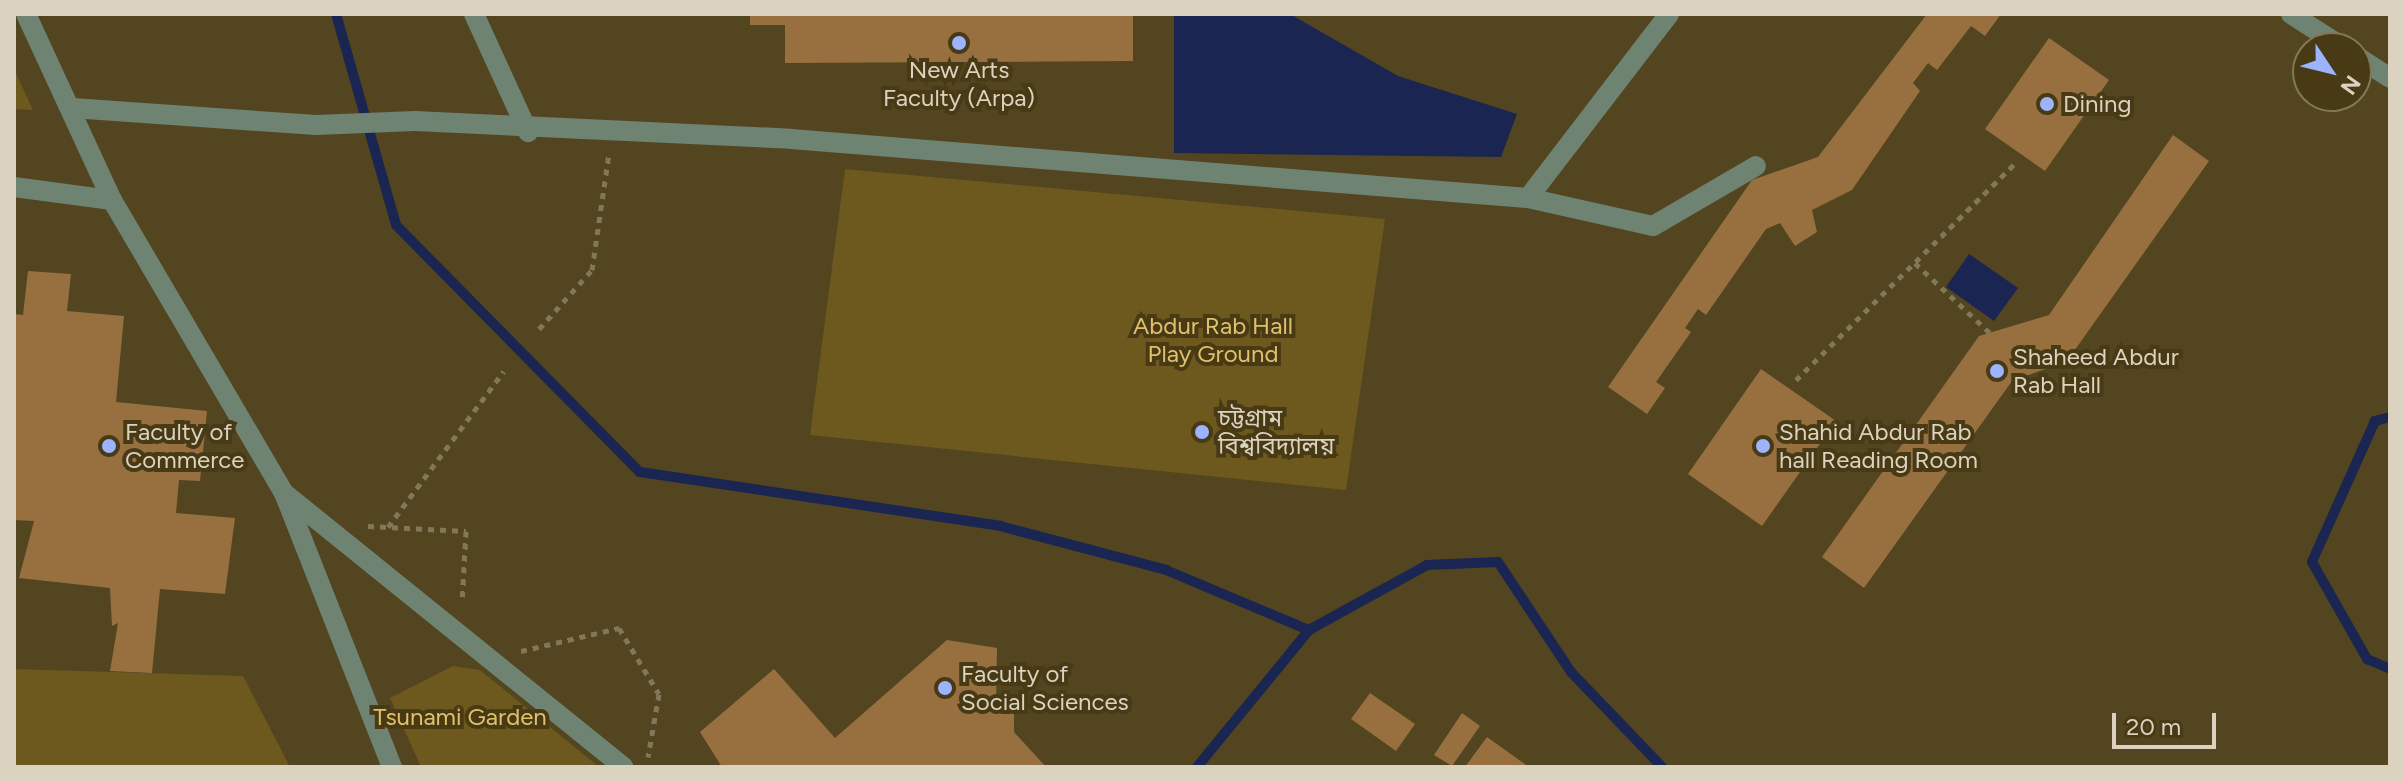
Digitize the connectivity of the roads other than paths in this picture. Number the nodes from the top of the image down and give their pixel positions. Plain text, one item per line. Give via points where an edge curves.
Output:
1 (26, 14) edge
2 (474, 14) edge
3 (1669, 14) edge
4 (2291, 14) edge
5 (2319, 32) edge
6 (2372, 66) edge
7 (2390, 78) edge
8 (72, 108) junction
9 (528, 132) junction
10 (1756, 166) dead end
11 (14, 187) edge
12 (1528, 198) junction
13 (112, 200) junction
14 (284, 493) junction
15 (392, 767) edge
16 (623, 767) edge

1 - 8 lane
2 - 9 lane
3 - 12 lane
4 - 5 lane
6 - 7 lane
8 - 9 lane via 316,125 415,121
8 - 13 lane
9 - 12 lane via 823,141
10 - 12 lane via 1653,226
11 - 13 lane
13 - 14 lane
14 - 15 lane
14 - 16 lane

